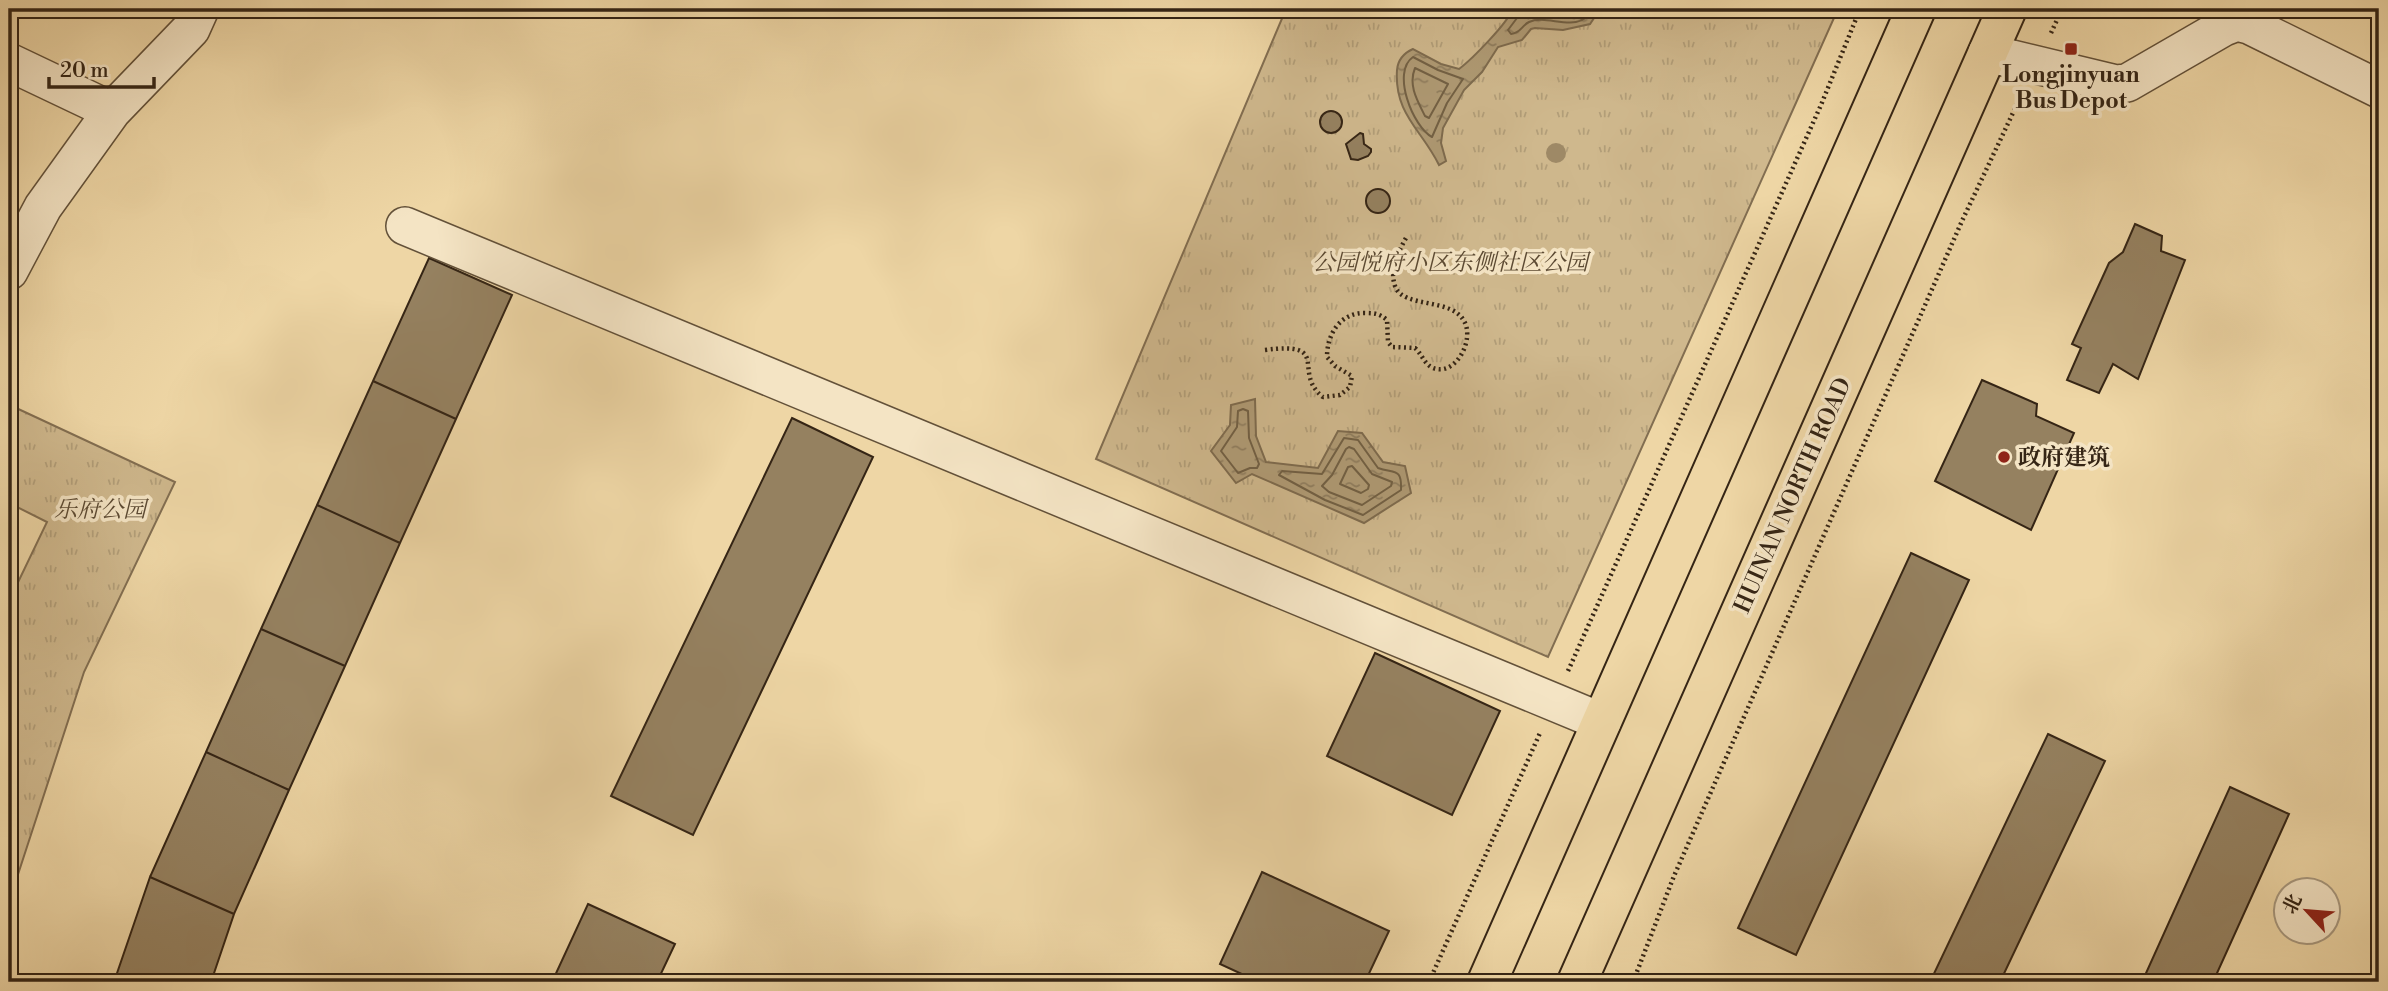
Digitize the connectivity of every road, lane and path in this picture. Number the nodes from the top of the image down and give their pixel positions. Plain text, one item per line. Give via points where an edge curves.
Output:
1 (200, 9) edge
2 (1860, 9) edge
3 (1916, 9) edge
4 (2007, 9) edge
5 (2062, 9) edge
6 (1987, 53) junction
7 (9, 62) edge
8 (2036, 65) junction
9 (2379, 89) edge
10 (112, 111) junction
11 (405, 226) dead end
12 (1407, 236) dead end
13 (9, 271) edge
14 (1265, 349) dead end
15 (1554, 702) junction
16 (1602, 722) junction
17 (1429, 982) edge
18 (1487, 982) edge
19 (1577, 982) edge
20 (1633, 982) edge

1 - 10 street via 191,29
2 - 15 path
3 - 16 main road
4 - 6 main road, HUINAN NORTH ROAD
5 - 8 path
6 - 8 street
6 - 19 main road, HUINAN NORTH ROAD
7 - 10 street
8 - 9 street via 2127,83 2237,22
8 - 20 path via 1962,221 1679,863
10 - 13 street via 43,207
11 - 15 street
12 - 14 path via 1394,263 1394,285 1403,295 1451,308 1462,317 1467,340 1454,364 1434,369 1415,348 1392,347 1387,320 1375,313 1356,312 1338,323 1330,335 1327,357 1352,376 1350,387 1340,395 1323,397 1317,392 1303,350
15 - 16 street
15 - 17 path
16 - 18 main road

